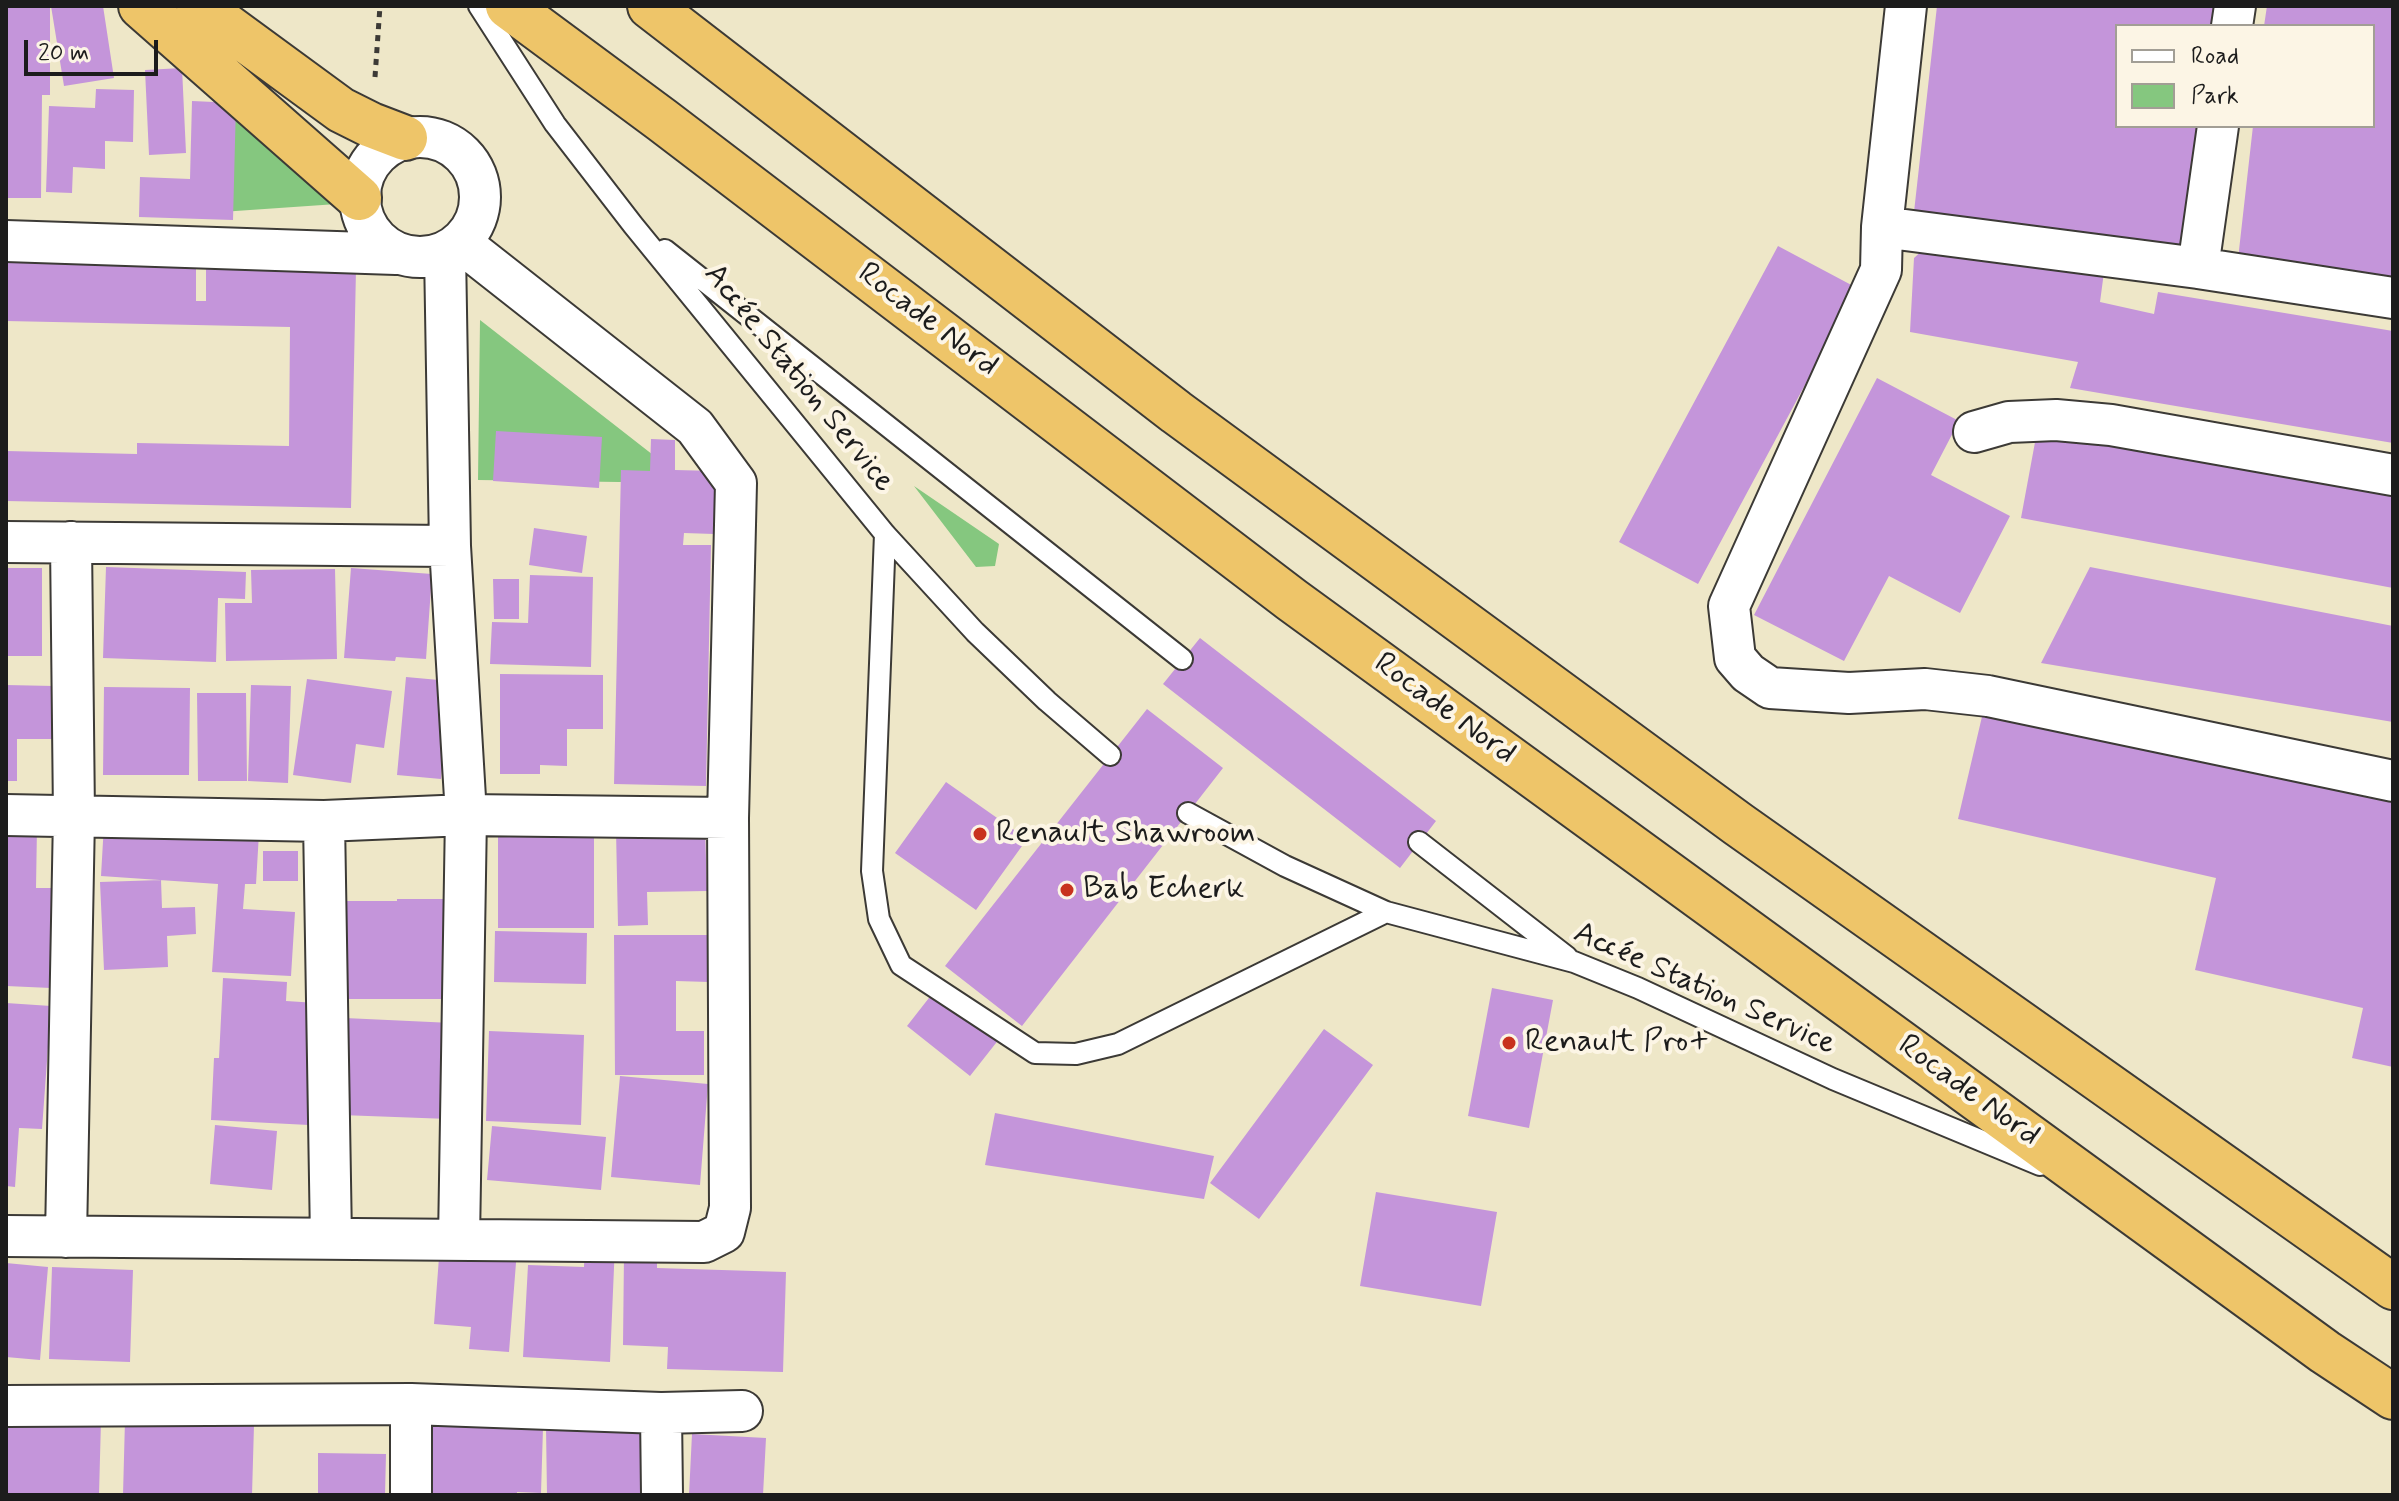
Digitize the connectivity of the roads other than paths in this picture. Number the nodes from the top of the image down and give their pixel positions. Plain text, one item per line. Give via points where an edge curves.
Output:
1 (141, 6) edge
2 (199, 6) edge
3 (479, 6) edge
4 (508, 6) edge
5 (650, 6) edge
6 (1906, 6) edge
7 (2218, 128) edge
8 (388, 132) junction
9 (359, 198) junction
10 (633, 225) junction
11 (1882, 227) junction
12 (6, 241) edge
13 (453, 248) junction
14 (396, 254) junction
15 (2198, 268) junction
16 (2393, 298) edge
17 (1974, 432) dead end
18 (2393, 475) edge
19 (885, 534) junction
20 (6, 542) edge
21 (71, 542) junction
22 (450, 546) junction
23 (1182, 659) dead end
24 (1110, 755) dead end
25 (2393, 781) edge
26 (1188, 813) dead end
27 (6, 815) edge
28 (466, 815) junction
29 (74, 816) junction
30 (728, 818) junction
31 (324, 821) junction
32 (1419, 842) dead end
33 (1386, 912) junction
34 (1574, 962) junction
35 (2106, 1192) junction
36 (6, 1236) edge
37 (66, 1237) junction
38 (331, 1239) junction
39 (459, 1240) junction
40 (2393, 1287) edge
41 (2393, 1397) edge
42 (411, 1404) junction
43 (6, 1406) edge
44 (742, 1411) dead end
45 (661, 1413) junction
46 (411, 1495) edge
47 (662, 1495) edge

1 - 9 highway
2 - 8 highway via 318,95
3 - 10 lane, Accée Station Service via 555,124
4 - 35 highway, Rocade Nord via 1292,600
5 - 40 highway via 1176,412 1738,824
6 - 11 street
7 - 15 street
8 - 9 street via 386,147 362,178
8 - 13 street via 445,142 474,169 480,208 473,227
9 - 14 street via 371,233
10 - 19 lane, Accée Station Service
10 - 23 lane
11 - 15 street
11 - 25 street via 1881,270 1729,606 1735,658 1748,673 1770,688 1849,693 1925,689 1988,696
12 - 14 street
13 - 14 street via 431,257
13 - 22 street
13 - 30 street via 695,427 736,483
15 - 16 street
17 - 18 street via 2009,422 2111,425
19 - 24 lane, Accée Station Service via 975,632
19 - 33 lane via 872,871 879,919 901,965 1035,1053 1076,1054 1118,1044
20 - 21 street
21 - 22 street
21 - 29 street
22 - 28 street
26 - 33 lane, Accée Station Service via 1285,866
27 - 29 street
28 - 30 street
28 - 31 street
28 - 39 street
29 - 31 street
29 - 37 street
30 - 39 street via 730,1208 724,1232 704,1242
31 - 38 street
32 - 34 lane
33 - 34 lane, Accée Station Service
34 - 35 lane, Accée Station Service via 1833,1079
35 - 41 highway, Rocade Nord
36 - 37 street
37 - 38 street
38 - 39 street
42 - 43 street
42 - 45 street
42 - 46 street
44 - 45 street
45 - 47 street

